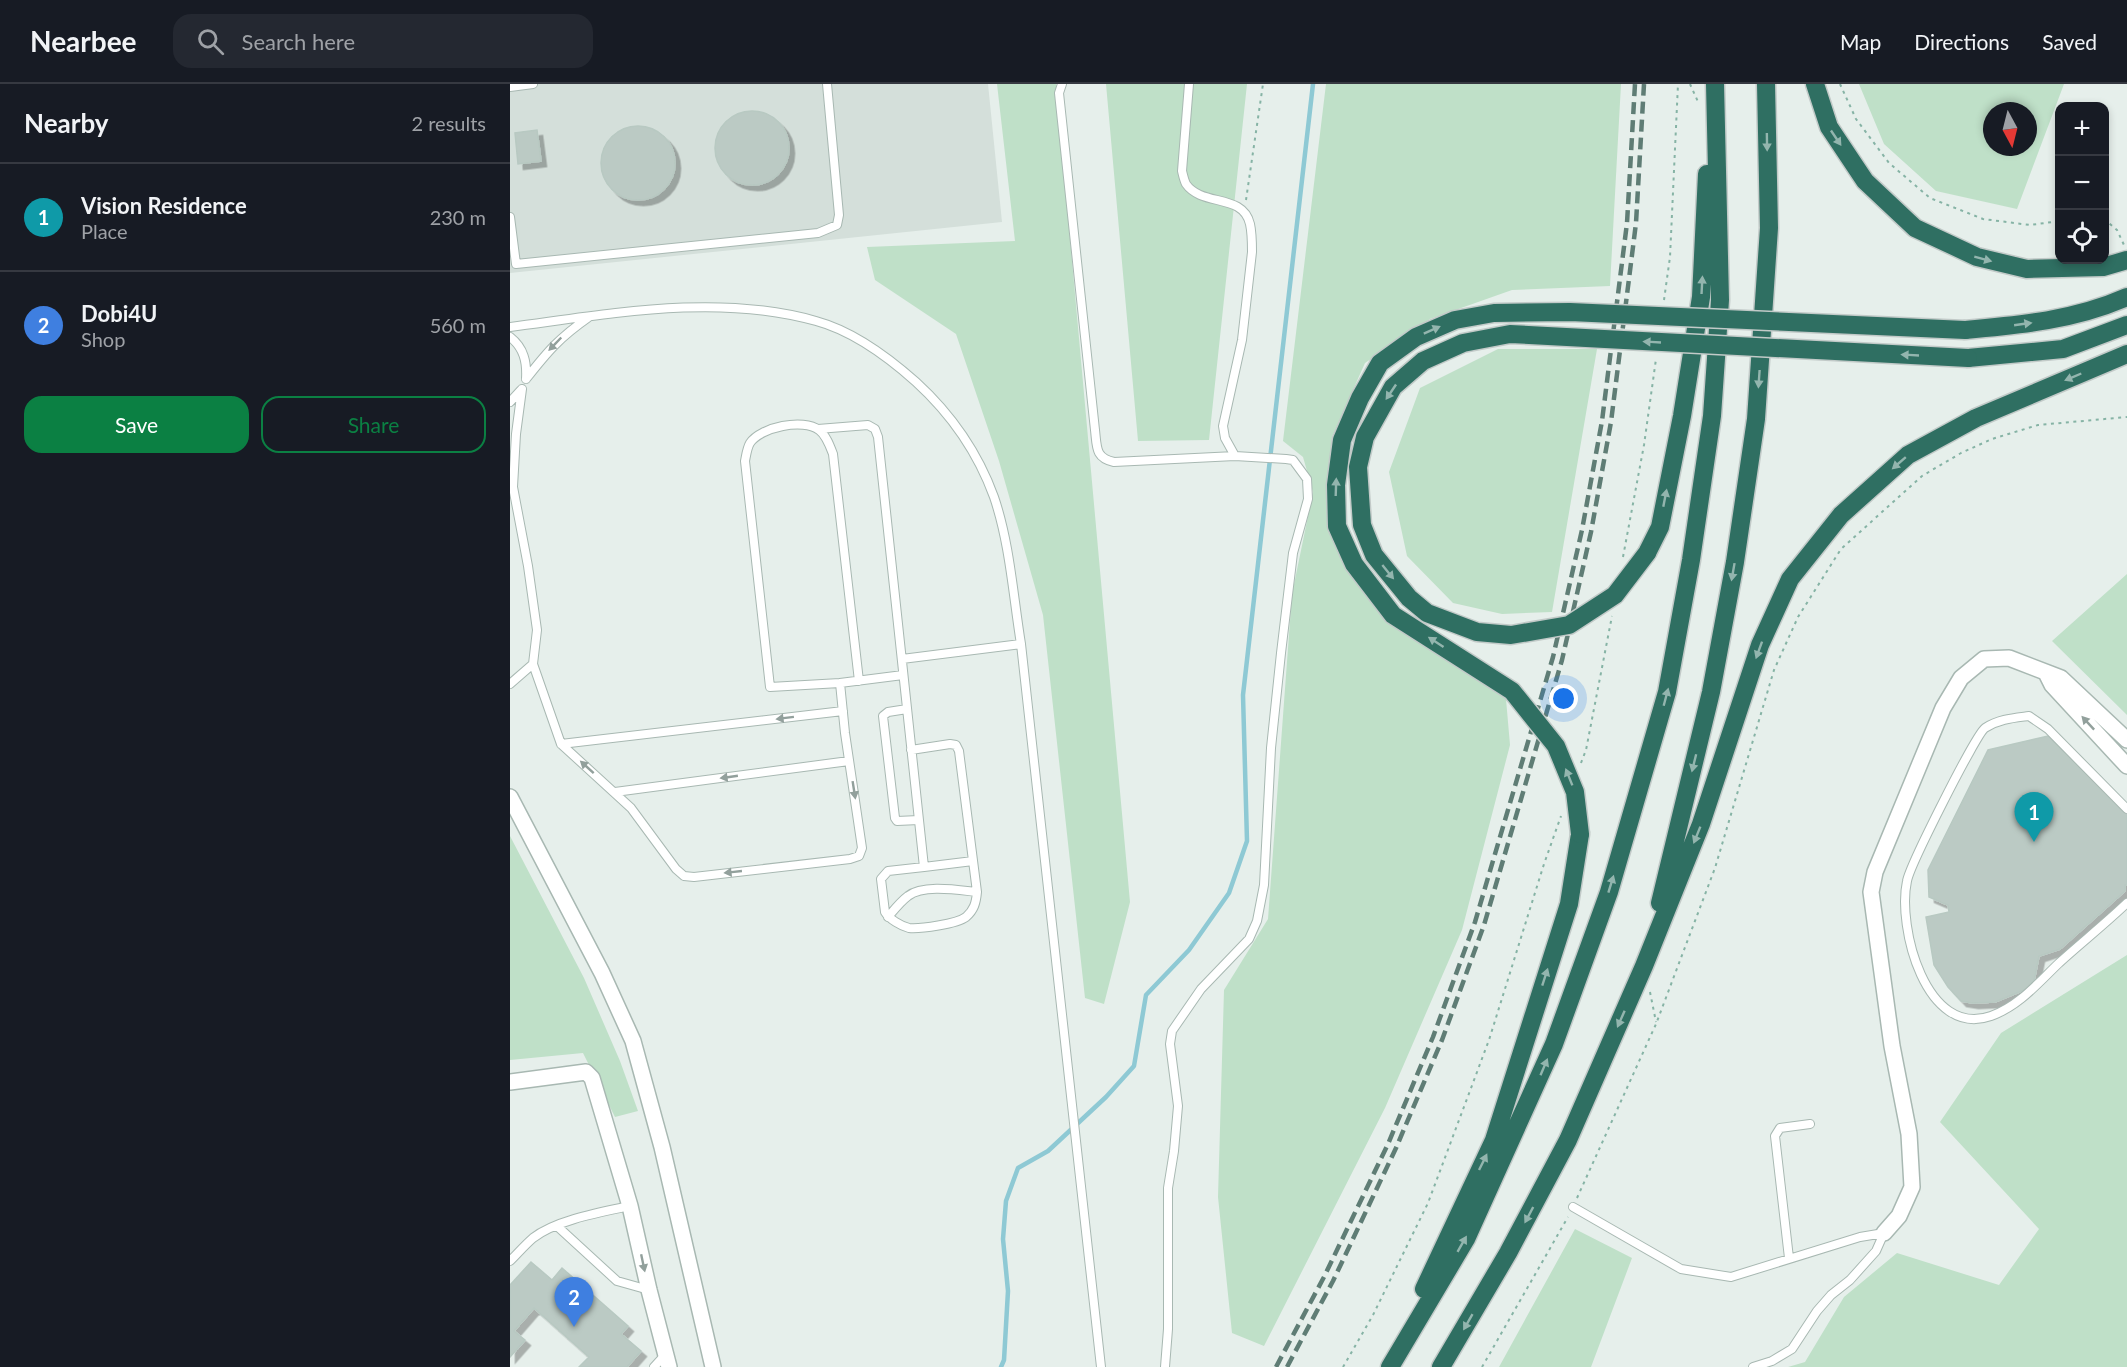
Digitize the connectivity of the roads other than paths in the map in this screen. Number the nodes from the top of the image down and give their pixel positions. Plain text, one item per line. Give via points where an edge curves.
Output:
1 (533, 84) edge
2 (827, 84) edge
3 (1062, 84) edge
4 (1189, 84) edge
5 (1713, 84) edge
6 (1766, 84) edge
7 (1815, 84) edge
8 (510, 87) edge
9 (510, 217) edge
10 (2126, 253) edge
11 (513, 265) edge
12 (2127, 297) edge
13 (590, 316) junction
14 (2127, 325) edge
15 (510, 327) edge
16 (510, 337) edge
17 (2127, 354) edge
18 (526, 379) junction
19 (522, 389) junction
20 (510, 402) edge
21 (818, 429) junction
22 (1235, 456) junction
23 (512, 484) edge
24 (1021, 644) junction
25 (902, 659) junction
26 (533, 664) junction
27 (2046, 673) junction
28 (903, 675) junction
29 (859, 681) junction
30 (840, 683) junction
31 (510, 684) edge
32 (906, 709) junction
33 (843, 711) junction
34 (2126, 738) edge
35 (561, 744) junction
36 (911, 750) junction
37 (2114, 751) junction
38 (849, 761) junction
39 (2127, 766) edge
40 (615, 792) junction
41 (510, 797) edge
42 (2127, 808) edge
43 (919, 820) junction
44 (973, 861) junction
45 (924, 867) junction
46 (977, 892) junction
47 (2127, 903) edge
48 (888, 917) junction
49 (1644, 966) junction
50 (510, 1082) edge
51 (1810, 1124) dead end
52 (630, 1206) junction
53 (1573, 1207) road end
54 (557, 1226) junction
55 (1884, 1233) junction
56 (1789, 1258) junction
57 (510, 1261) edge
58 (649, 1290) junction
59 (668, 1360) edge
60 (654, 1367) edge
61 (713, 1367) edge
62 (1101, 1367) edge
63 (1165, 1367) edge
64 (1389, 1367) edge
65 (1441, 1367) edge
66 (1753, 1367) edge

1 - 8 lane
2 - 11 lane via 837,225 818,233
3 - 22 lane via 1059,93 1100,455 1114,462
4 - 22 lane via 1182,171 1186,183 1194,192 1234,204 1250,222 1252,252 1242,340 1224,426 1225,438
14 -> 5 highway, bridge via 2063,349 1968,358 1510,334 1463,343 1423,361 1393,387 1365,437 1358,467 1362,525 1374,555 1409,598 1427,613 1477,632 1511,635 1569,625 1615,595 1647,553 1660,526 1682,416 1701,297
64 -> 5 highway via 1466,1239 1554,1044 1609,892 1667,692 1712,416 1720,300
6 -> 49 highway via 1769,228 1756,419 1711,693
7 -> 10 highway via 1829,127 1865,181 1915,228 1977,257 2027,269 2103,267
9 - 11 lane
64 -> 12 highway, bridge via 1494,1140 1569,904 1580,834 1575,792 1556,746 1512,691 1393,615 1354,564 1337,525 1335,485 1342,440 1380,363 1416,337 1445,324 1494,313 1570,312 1965,330 2059,319
13 - 15 lane
13 -> 18 lane via 563,335
13 - 24 lane via 701,307 767,311 818,321 864,342 898,366 958,427 980,464 1005,533
16 - 18 lane via 524,353
17 -> 49 highway via 1976,418 1908,456 1841,515 1790,579 1760,645 1701,824
18 - 19 lane
19 - 20 lane
19 - 23 lane
21 - 25 lane via 868,425 878,437
21 - 29 lane via 833,454
21 - 30 lane via 784,425 764,431 750,444 745,461 770,687
22 - 63 lane via 1293,460 1307,479 1308,499 1293,553 1282,642 1271,748 1264,885 1257,921 1249,939 1201,989 1172,1031 1170,1044 1178,1106 1168,1188
23 - 26 lane via 537,630
24 - 25 lane
24 - 62 lane
25 - 28 lane
26 - 31 lane
26 - 35 lane
27 - 34 street via 2061,678
37 -> 27 street via 2052,685
27 - 55 street via 2009,658 1984,659 1961,678 1943,708 1875,872 1871,892 1878,952 1909,1134 1912,1187 1899,1216
28 - 29 lane
28 - 32 lane
29 - 30 lane
30 - 33 lane
32 - 36 lane
32 - 43 lane via 883,716 895,818
33 -> 35 lane
33 - 38 lane
34 - 37 lane
40 -> 35 lane
36 - 43 lane
36 - 44 lane via 956,745
37 - 39 street
38 -> 40 lane
38 -> 40 lane via 862,848 859,856 850,859 684,876
41 - 61 street via 633,1041
42 - 47 lane via 2048,729 2029,716 2007,718 1984,729 1932,823 1907,880 1904,909 1909,943 1931,994 1949,1011 1967,1019 1991,1016 2026,996
43 - 45 lane
44 - 45 lane
44 - 46 lane
45 - 48 lane via 883,875
46 - 48 lane via 923,890 909,895
46 - 48 lane via 975,908 959,921 917,928
49 -> 65 highway via 1568,1140
50 - 52 street via 586,1072 592,1078
51 - 56 lane via 1780,1128 1775,1136
52 - 54 lane
52 -> 58 street
53 - 56 lane via 1681,1269 1731,1277
54 - 57 lane via 535,1237
54 - 58 lane via 617,1281
55 - 56 lane
55 - 66 lane via 1876,1251 1824,1303 1792,1349
58 - 59 street
59 - 60 lane

